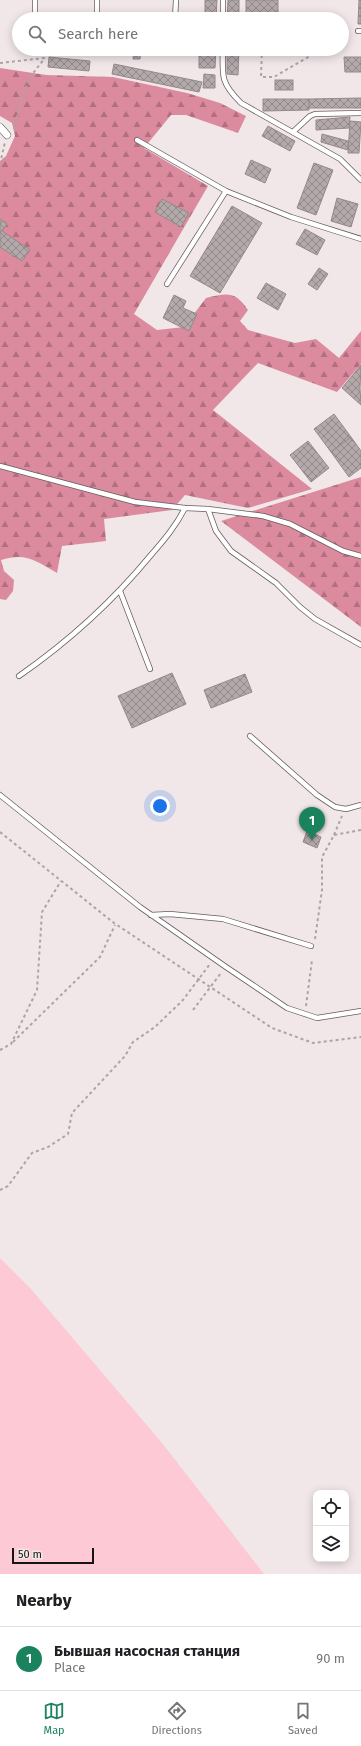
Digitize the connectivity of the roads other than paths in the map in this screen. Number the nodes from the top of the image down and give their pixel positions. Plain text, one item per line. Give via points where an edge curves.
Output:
1 (35, 0) edge
2 (97, 0) edge
3 (176, 0) edge
4 (223, 0) edge
5 (35, 12) edge
6 (97, 12) edge
7 (175, 12) edge
8 (223, 12) edge
9 (223, 56) edge
10 (361, 113) edge
11 (0, 127) edge
12 (293, 132) junction
13 (6, 137) road end
14 (137, 140) dead end
15 (361, 180) edge
16 (226, 191) junction
17 (361, 239) edge
18 (168, 284) dead end
19 (0, 466) edge
20 (185, 508) junction
21 (208, 509) junction
22 (361, 556) edge
23 (120, 591) junction
24 (361, 645) edge
25 (150, 669) dead end
26 (19, 676) dead end
27 (250, 736) dead end
28 (0, 794) edge
29 (361, 805) edge
30 (151, 915) junction
31 (312, 945) road end
32 (361, 1011) edge

1 - 5 lane
2 - 6 lane
3 - 7 lane
4 - 8 lane
9 - 12 lane via 222,73 229,90 256,112
10 - 12 lane via 315,114
11 - 13 street
12 - 15 lane via 340,158
14 - 16 lane
16 - 17 lane via 291,217
16 - 18 lane
19 - 20 lane via 135,502
20 - 21 lane
20 - 23 lane via 176,525
21 - 22 lane via 263,516 290,524 343,551
21 - 24 lane via 216,531 231,551 276,583 315,619
23 - 25 lane
23 - 26 lane via 51,654
27 - 29 lane via 317,795 335,807 346,809
28 - 30 lane via 84,864
30 - 31 lane via 170,914 223,919
30 - 32 lane via 287,1008 317,1018

